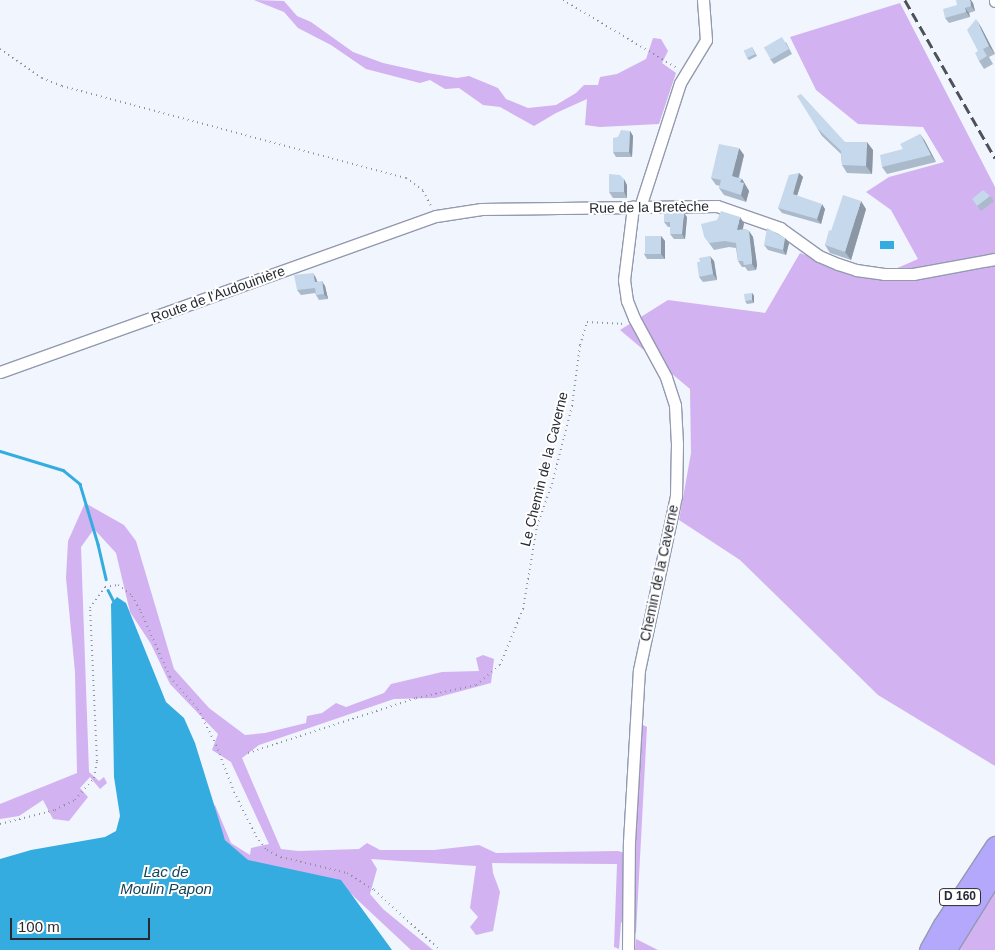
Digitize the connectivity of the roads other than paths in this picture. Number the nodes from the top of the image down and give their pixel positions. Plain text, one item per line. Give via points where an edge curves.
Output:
1 (703, 0) edge
2 (637, 207) junction
3 (436, 216) joint
4 (995, 259) edge
5 (0, 372) edge
6 (995, 846) edge
7 (995, 871) edge
8 (628, 950) edge
9 (929, 950) edge
10 (946, 950) edge

1 - 2 street, Chemin de la Caverne via 706,40 680,83
2 - 3 street, Rue de la Bretèche via 481,209
2 - 4 street, Rue de la Bretèche via 716,206 780,228 819,256 856,270 913,274
2 - 8 street, Chemin de la Caverne via 624,280 627,301 666,377 674,405 677,444 676,496 639,670 629,842
3 - 5 street, Route de l'Audouinière
6 - 9 highway, D 160
7 - 10 highway, D 160

